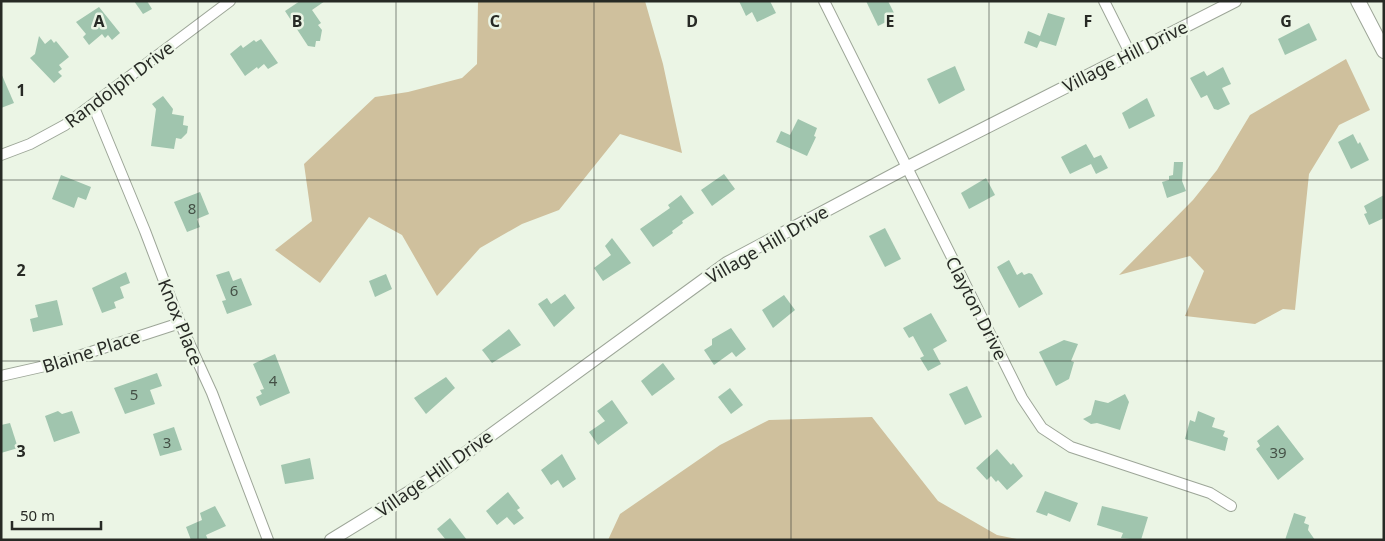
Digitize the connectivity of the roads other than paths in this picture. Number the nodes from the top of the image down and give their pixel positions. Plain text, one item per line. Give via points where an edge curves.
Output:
1 (230, 1) edge
2 (824, 1) edge
3 (1104, 1) edge
4 (1235, 1) edge
5 (1358, 1) edge
6 (1384, 51) edge
7 (1130, 53) junction
8 (93, 105) junction
9 (1, 155) edge
10 (906, 168) junction
11 (180, 323) junction
12 (1, 376) edge
13 (1232, 506) dead end
14 (268, 540) edge
15 (331, 540) edge

1 - 8 street, Randolph Drive
2 - 10 street, Clayton Drive
3 - 7 street
4 - 7 street, Village Hill Drive
5 - 6 main road
7 - 10 street, Village Hill Drive
8 - 9 street, Randolph Drive via 65,126
8 - 11 street, Knox Place via 146,231
10 - 13 street, Clayton Drive via 1022,398 1042,428 1070,447 1210,493
10 - 15 street, Village Hill Drive via 727,263 429,480
11 - 12 street, Blaine Place via 54,364
11 - 14 street, Knox Place via 212,393

